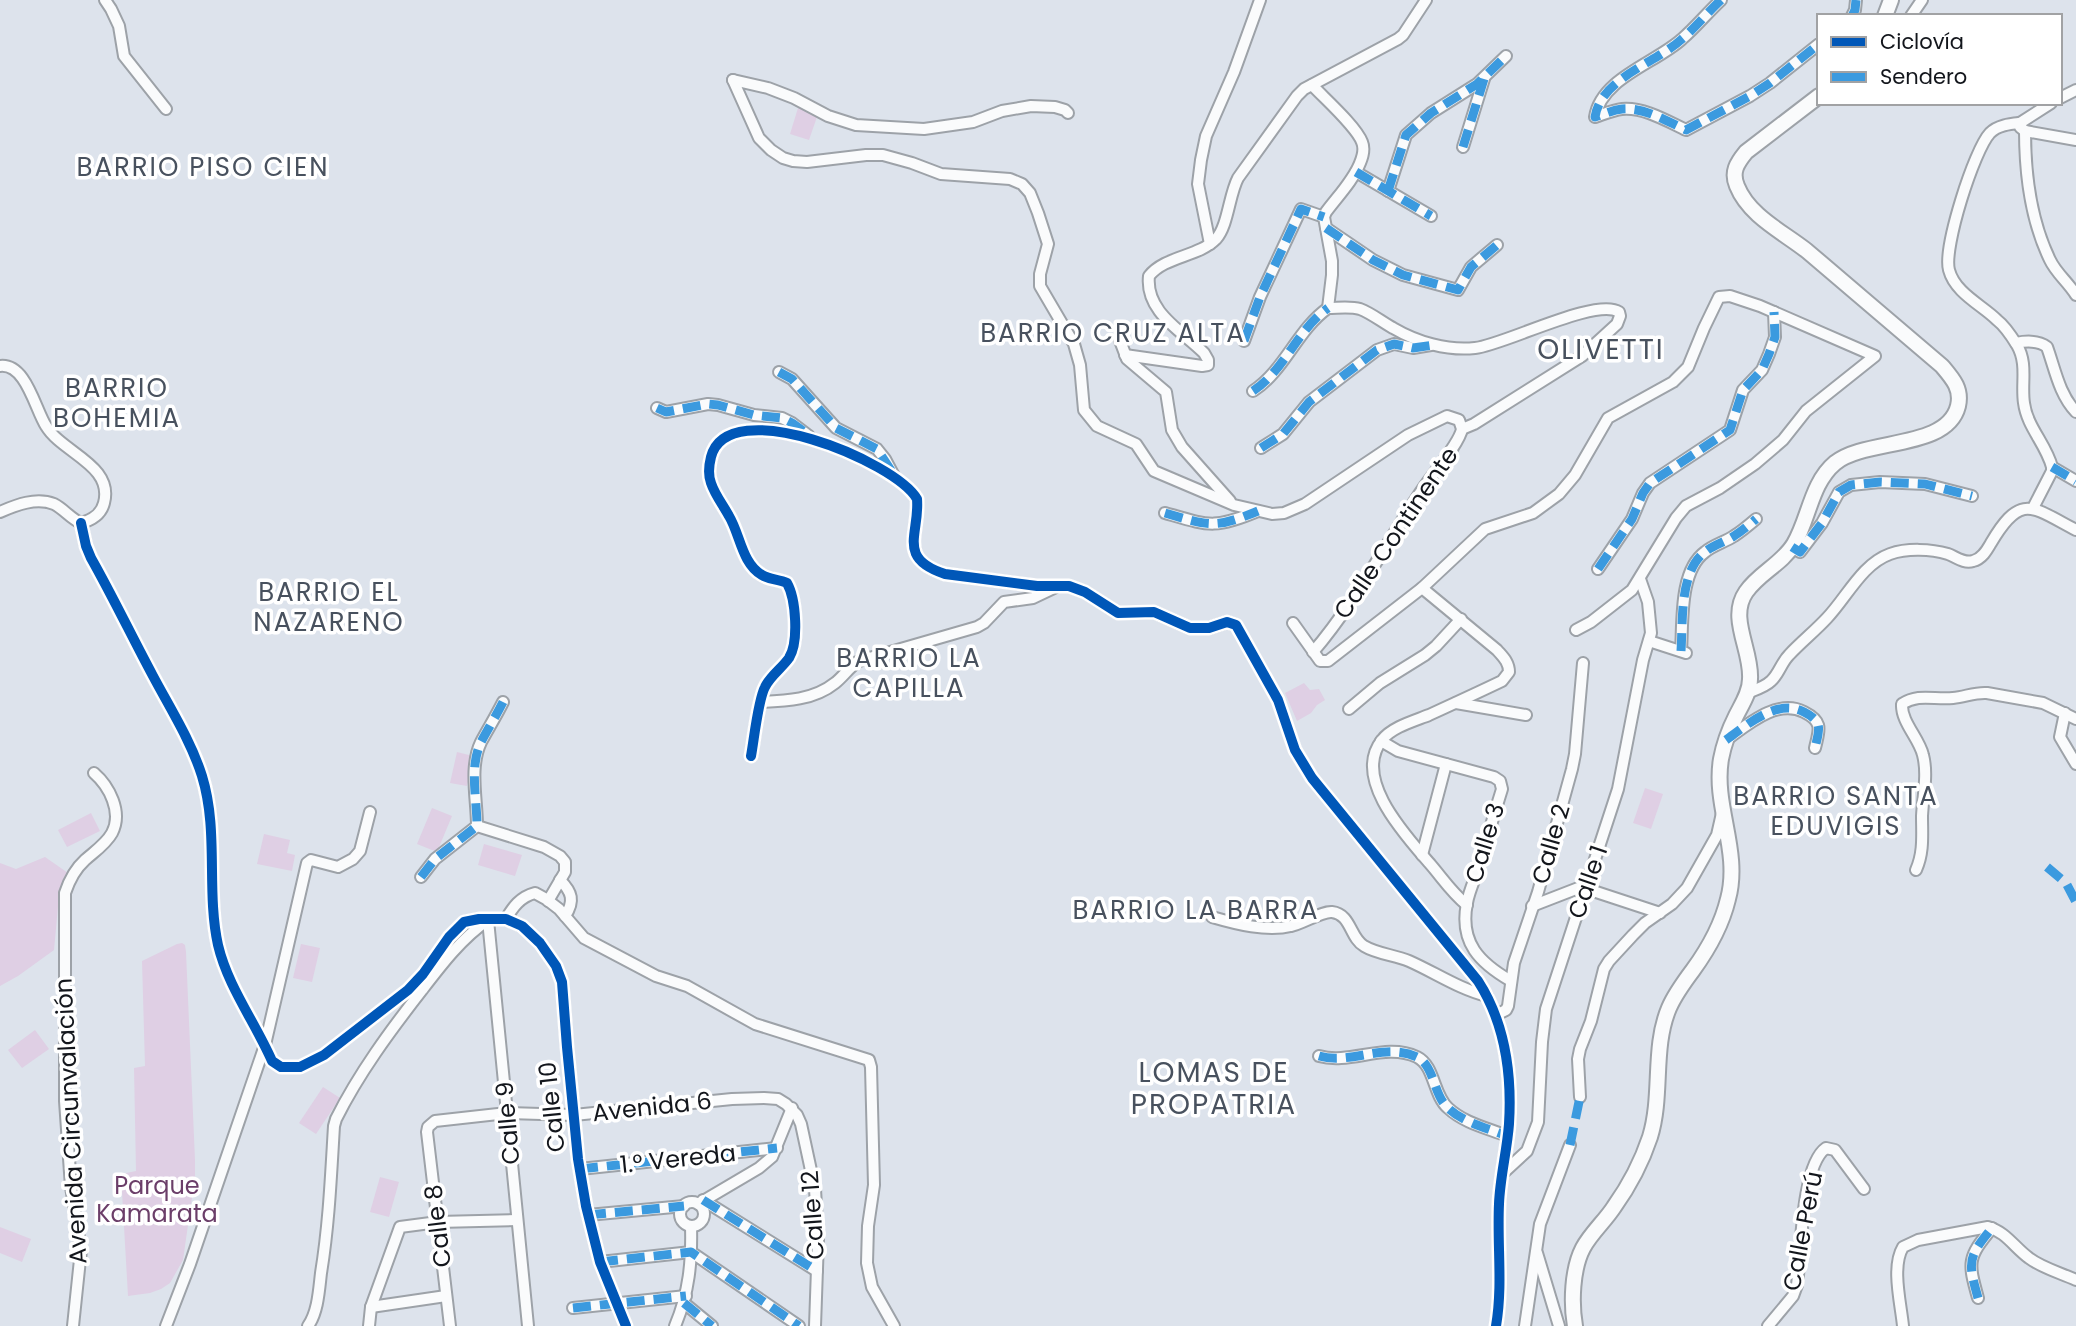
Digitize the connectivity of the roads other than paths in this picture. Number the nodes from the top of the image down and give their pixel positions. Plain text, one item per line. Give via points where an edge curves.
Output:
1 (104, 0) edge
2 (1260, 0) edge
3 (1426, 0) edge
4 (1721, 0) edge
5 (1817, 46) edge
6 (1506, 56) dead end
7 (1485, 76) junction
8 (1312, 85) junction
9 (1817, 98) edge
10 (2049, 105) edge
11 (166, 109) dead end
12 (1068, 113) dead end
13 (2022, 127) junction
14 (2076, 140) edge
15 (1462, 147) dead end
16 (1356, 172) junction
17 (1388, 191) junction
18 (1431, 216) dead end
19 (1325, 223) junction
20 (1210, 244) junction
21 (1497, 244) dead end
22 (2076, 295) edge
23 (1328, 308) junction
24 (1774, 312) junction
25 (1119, 338) dead end
26 (1244, 341) dead end
27 (2016, 343) junction
28 (1434, 345) junction
29 (1125, 355) junction
30 (0, 366) edge
31 (779, 372) dead end
32 (1253, 391) dead end
33 (657, 408) dead end
34 (2076, 412) edge
35 (1462, 429) junction
36 (814, 440) junction
37 (1261, 447) dead end
38 (2052, 467) junction
39 (895, 477) junction
40 (2076, 481) edge
41 (1972, 496) dead end
42 (1234, 505) junction
43 (2033, 508) junction
44 (1258, 511) junction
45 (0, 512) edge
46 (1165, 513) dead end
47 (1756, 519) dead end
48 (81, 523) junction
49 (2076, 530) edge
50 (1792, 547) junction
51 (1598, 569) dead end
52 (1640, 579) junction
53 (1059, 585) junction
54 (1422, 587) junction
55 (1461, 619) junction
56 (1293, 623) dead end
57 (1576, 629) dead end
58 (1648, 640) junction
59 (1313, 652) junction
60 (1583, 663) dead end
61 (1747, 693) junction
62 (503, 702) dead end
63 (761, 702) junction
64 (1455, 703) junction
65 (1349, 709) dead end
66 (2065, 713) junction
67 (1526, 715) dead end
68 (2076, 719) edge
69 (1726, 740) junction
70 (1381, 741) junction
71 (1815, 748) dead end
72 (751, 756) dead end
73 (1446, 764) junction
74 (2076, 764) edge
75 (94, 773) dead end
76 (1723, 810) junction
77 (370, 812) dead end
78 (477, 826) junction
79 (1422, 855) junction
80 (1916, 870) dead end
81 (421, 877) dead end
82 (560, 880) junction
83 (1584, 887) junction
84 (548, 901) junction
85 (1467, 905) junction
86 (1532, 906) junction
87 (1660, 913) junction
88 (565, 916) junction
89 (1212, 917) dead end
90 (506, 919) junction
91 (488, 920) junction
92 (1511, 981) junction
93 (1488, 996) junction
94 (1496, 1015) junction
95 (265, 1045) junction
96 (1319, 1056) dead end
97 (1580, 1097) dead end
98 (792, 1108) junction
99 (507, 1113) junction
100 (574, 1115) junction
101 (428, 1127) joint
102 (1507, 1136) junction
103 (1570, 1145) dead end
104 (777, 1149) junction
105 (580, 1169) junction
106 (1502, 1174) junction
107 (1864, 1189) dead end
108 (701, 1202) junction
109 (684, 1206) junction
110 (588, 1215) junction
111 (517, 1220) junction
112 (438, 1222) junction
113 (691, 1226) junction
114 (1992, 1228) junction
115 (1536, 1251) junction
116 (691, 1252) junction
117 (600, 1262) junction
118 (817, 1271) junction
119 (2076, 1280) edge
120 (446, 1296) junction
121 (1978, 1298) dead end
122 (685, 1299) junction
123 (617, 1303) junction
124 (371, 1307) junction
125 (573, 1308) dead end
126 (72, 1326) edge
127 (166, 1326) edge
128 (308, 1326) edge
129 (369, 1326) edge
130 (450, 1326) edge
131 (528, 1326) edge
132 (626, 1326) edge
133 (675, 1326) edge
134 (712, 1326) edge
135 (799, 1326) edge
136 (816, 1326) edge
137 (894, 1326) edge
138 (1496, 1326) edge
139 (1525, 1326) edge
140 (1559, 1326) edge
141 (1575, 1326) edge
142 (1769, 1326) edge
143 (1903, 1326) edge

1 - 11 street via 119,26 124,55
2 - 20 street via 1200,160 1198,184
3 - 8 street via 1398,39
4 - 5 street via 1677,43 1611,87 1595,117 1623,108 1686,130 1760,89
6 - 7 street
7 - 15 street
7 - 17 street via 1406,135
8 - 16 street via 1362,142 1363,155
8 - 20 street via 1297,96 1247,163 1233,189 1222,229
9 - 50 main road via 1746,152 1736,164 1737,187 1761,217 1942,366 1959,394 1955,415 1934,433 1837,461 1823,477
10 - 13 street
12 - 42 street, Calle Continente via 1031,106 925,129 856,125 768,88 733,80 759,138 783,158 807,162 883,155 941,174 1022,184 1048,244 1040,286 1074,345 1084,410 1097,426 1136,444 1154,471
13 - 14 street
13 - 22 street via 2027,176 2044,246
13 - 27 street via 1997,128 1988,135 1970,174 1948,261 1955,283 2000,322
16 - 17 street
16 - 19 street via 1326,212
17 - 18 street
19 - 21 street via 1373,261 1403,275 1458,290 1471,267
19 - 23 street via 1332,261
19 - 26 street via 1301,209
20 - 29 street via 1149,276 1151,296 1160,313 1204,353 1208,365
23 - 28 street via 1358,309
23 - 32 street via 1316,316
24 - 51 street via 1775,337 1769,354 1762,370 1743,390 1730,430 1650,483
24 - 52 street via 1875,356 1806,411 1783,440 1755,464 1686,506
24 - 54 street via 1730,296 1718,297 1682,375 1608,418 1567,486 1552,500 1533,513 1485,529
25 - 29 street
27 - 34 street via 2047,347 2054,374
27 - 38 street via 2024,366 2024,405
28 - 35 street via 1477,348 1578,314 1611,308 1619,312 1617,324 1582,356
28 - 37 street via 1413,348 1394,344 1377,350 1309,402 1283,433
29 - 42 street via 1166,392 1172,430
30 - 48 street via 16,370 46,427 102,478 103,505 96,516
31 - 39 street via 798,384 836,428 877,449
33 - 36 street via 666,412 718,405 782,418
35 - 44 street, Calle Continente via 1453,416 1441,418 1293,510
35 - 59 street, Calle Continente
36 - 39 street
36 - 63 street via 773,430 743,432 712,452 710,482 749,563 765,577 787,583 792,594 791,653 766,684
38 - 40 street
38 - 43 street
39 - 53 street via 917,499 914,548 928,568 1037,586
41 - 50 street via 1924,484 1851,485 1839,492 1807,544 1800,551
42 - 44 street, Calle Continente
43 - 49 street
43 - 61 street via 2024,507 2009,516 1975,561 1920,550 1889,554 1854,584 1829,616 1786,657 1771,681
44 - 46 street via 1217,525
45 - 48 street via 43,502
47 - 58 street via 1703,552 1692,570 1684,600 1683,652
48 - 95 street via 91,558 169,704 201,775 208,805 218,942 238,995
50 - 61 main road via 1754,581 1741,600 1738,616 1750,660
52 - 57 street via 1622,600
52 - 58 street, Calle 1 via 1650,618
53 - 63 street via 1033,598 1004,602 977,627 859,661 822,691 798,699
53 - 93 street via 1079,589 1118,613 1154,612 1191,628 1227,622 1236,625 1278,699 1295,750 1312,778
54 - 55 street
54 - 59 street via 1328,661 1320,661
55 - 64 street via 1504,657 1509,672 1502,681
55 - 65 street via 1425,655
56 - 59 street
58 - 83 street, Calle 1 via 1618,789
60 - 86 street, Calle 2 via 1574,762
61 - 69 main road
62 - 78 street via 477,756
63 - 72 street
64 - 67 street
64 - 70 street
66 - 68 street
66 - 74 street via 2060,737
66 - 80 street via 2043,703 1979,692 1953,698 1923,696 1902,704 1925,765 1923,842
69 - 71 street via 1766,713 1789,708 1807,713 1818,723
69 - 76 main road via 1720,779
70 - 73 street via 1398,751
70 - 79 street via 1374,765 1379,791 1394,822
73 - 79 street
73 - 85 street, Calle 3 via 1494,777 1502,789
75 - 126 street, Avenida Circunvalación via 109,791 115,823 105,842 75,870 65,893 65,1101 81,1250
76 - 87 street via 1717,835 1697,872 1679,898
76 - 141 main road via 1731,847 1729,897 1706,951 1669,1007 1650,1136 1625,1192 1582,1249 1576,1272
77 - 95 street via 353,859 338,867 307,863
78 - 81 street via 435,859
78 - 82 street via 560,856 565,872
79 - 85 street
82 - 84 street
82 - 88 street via 572,897
83 - 86 street
83 - 87 street
83 - 106 street, Calle 1 via 1546,1009 1538,1122 1527,1150
84 - 88 street
84 - 90 street via 530,894
85 - 92 street via 1466,929 1473,948 1485,964
86 - 92 street, Calle 2
87 - 97 street via 1633,935 1604,970 1578,1059
88 - 137 street via 584,938 755,1024 869,1060 874,1185 867,1263 872,1287
89 - 93 street via 1277,928 1332,912 1346,920 1365,947
90 - 91 street
90 - 100 street, Calle 10 via 531,933 560,974
91 - 95 street via 471,919 458,927 408,990 311,1063 300,1068 281,1067 272,1061
91 - 99 street, Calle 9
91 - 128 street via 448,957 406,1010 336,1119 328,1231
92 - 94 street, Calle 2 via 1508,1006
93 - 94 street
94 - 102 street via 1507,1064
95 - 127 street
96 - 102 street via 1351,1058 1384,1051 1417,1057 1448,1108 1468,1122
98 - 100 street, Avenida 6 via 778,1099 732,1099
98 - 104 street
98 - 118 street, Calle 12 via 801,1124 816,1189
99 - 100 street, Avenida 6
99 - 101 street, Avenida 6 via 435,1121
99 - 111 street, Calle 9
100 - 105 street, Calle 10
101 - 112 street, Calle 8
102 - 106 street
103 - 115 street via 1540,1224
104 - 105 street, 1.° Vereda
104 - 108 street via 759,1168
105 - 110 street, Calle 10
106 - 138 street
107 - 142 street, Calle Perú via 1835,1150 1821,1151 1805,1199 1797,1286
108 - 109 street
108 - 113 street via 704,1216
108 - 118 street
109 - 110 street
109 - 113 street via 682,1219
110 - 117 street, Calle 10
111 - 112 street
111 - 131 street, Calle 9
112 - 120 street, Calle 8
112 - 124 street via 400,1227
113 - 116 street
114 - 119 street via 2033,1261
114 - 121 street via 1970,1261
114 - 143 street via 1918,1240 1903,1247 1898,1260
115 - 139 street
115 - 140 street
116 - 117 street
116 - 122 street
116 - 135 street
117 - 123 street, Calle 10
118 - 136 street, Calle 12
120 - 124 street
120 - 130 street, Calle 8
122 - 123 street
122 - 133 street
122 - 134 street
123 - 125 street
123 - 132 street, Calle 10
124 - 129 street

